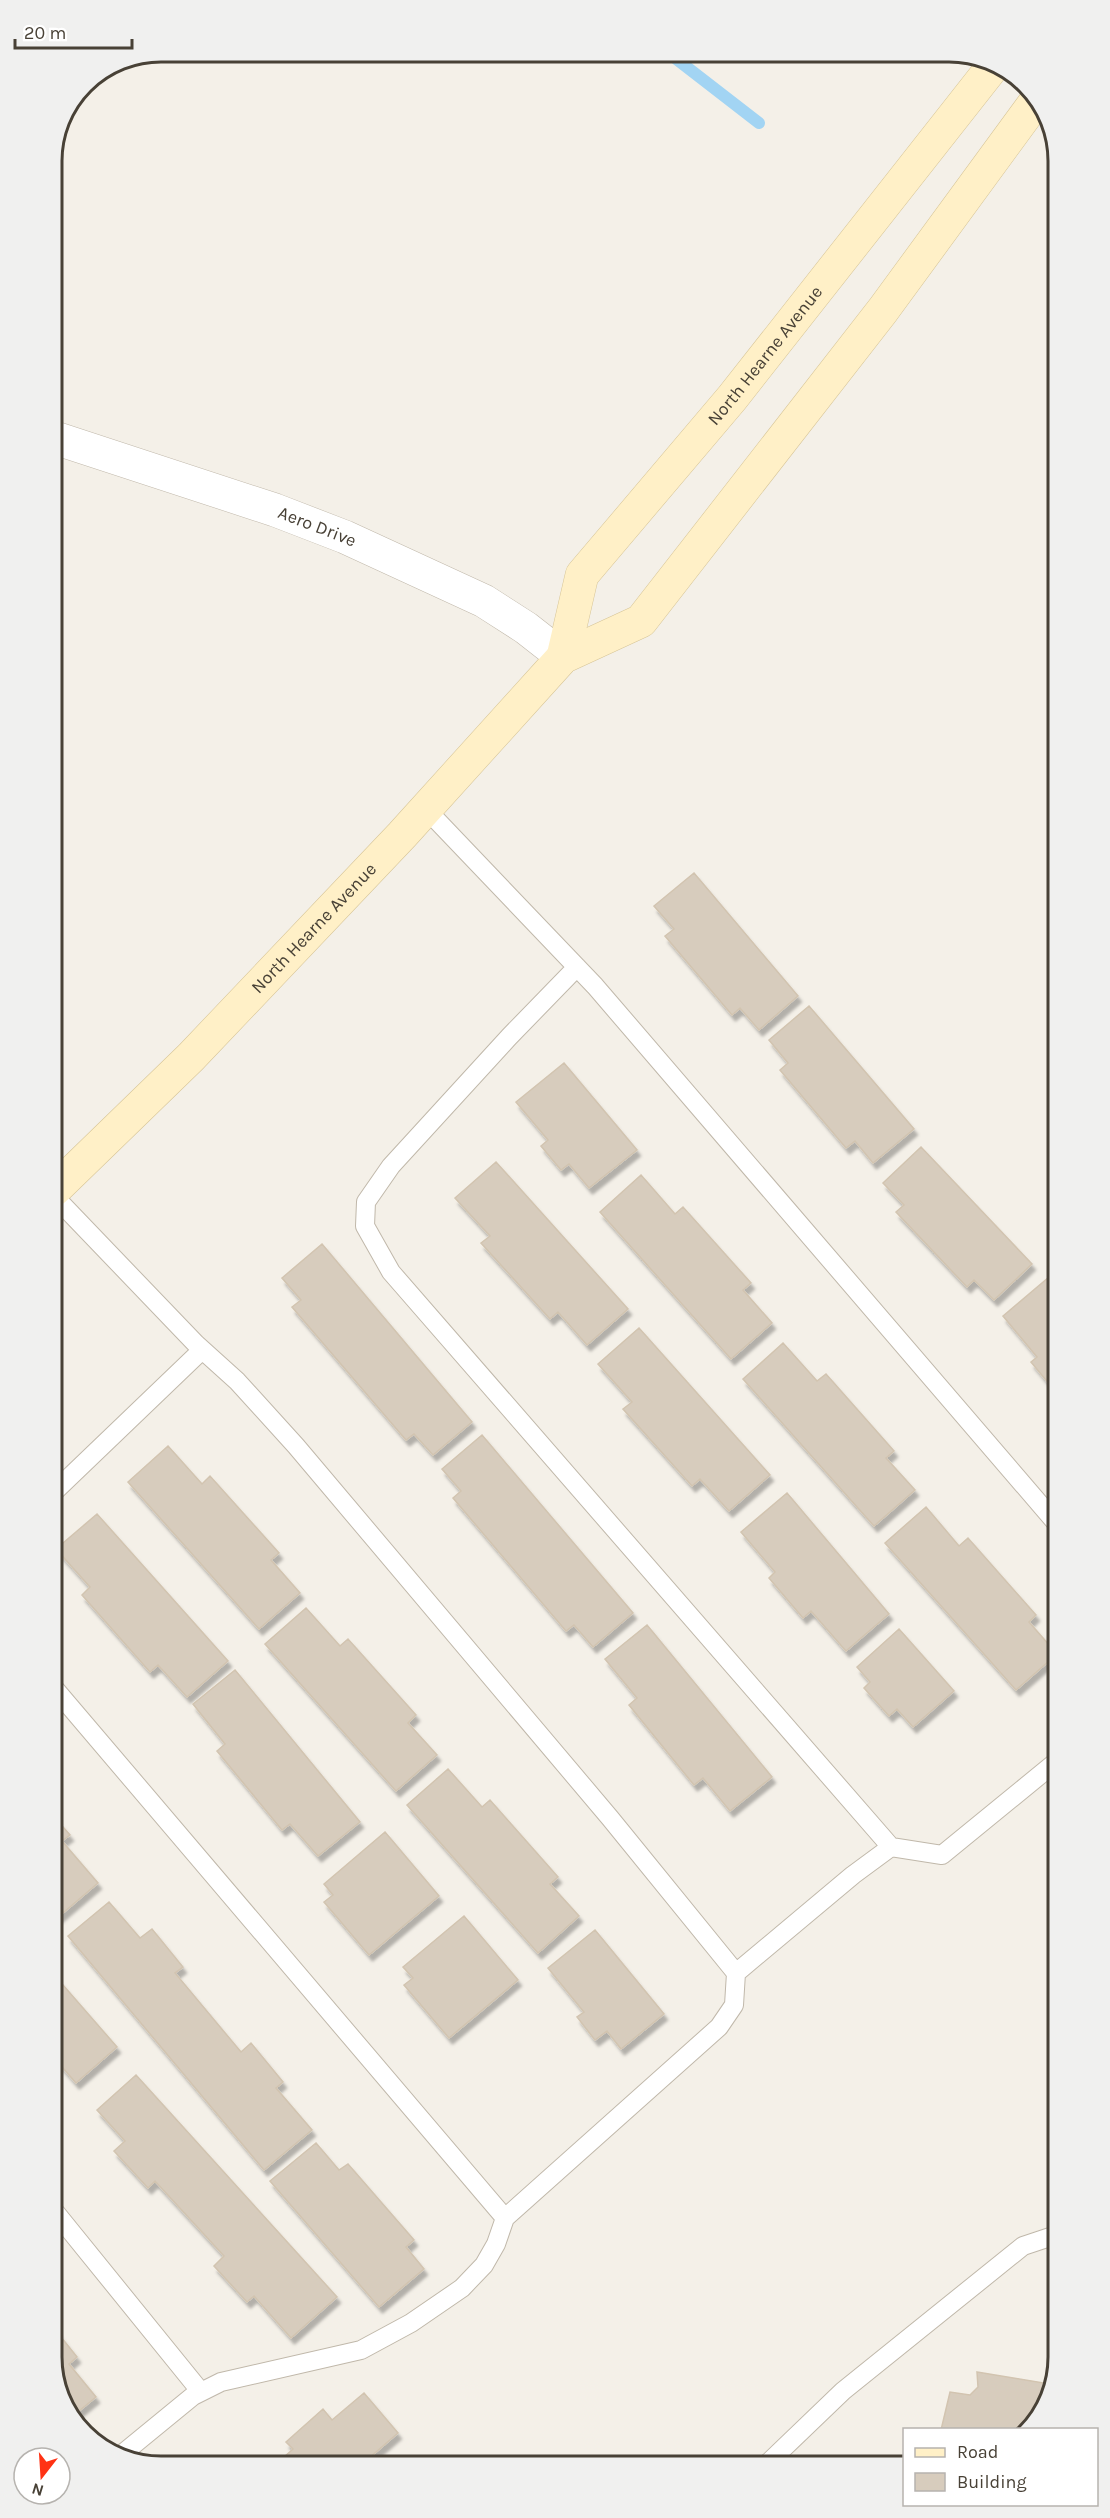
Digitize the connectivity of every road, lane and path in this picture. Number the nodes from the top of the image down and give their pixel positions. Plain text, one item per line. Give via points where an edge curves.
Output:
1 (990, 71) edge
2 (1032, 107) edge
3 (62, 440) edge
4 (563, 657) junction
5 (425, 808) junction
6 (577, 967) junction
7 (62, 1182) edge
8 (62, 1204) edge
9 (202, 1350) junction
10 (62, 1484) edge
11 (1048, 1514) edge
12 (62, 1697) edge
13 (1048, 1768) edge
14 (891, 1847) junction
15 (736, 1973) junction
16 (505, 2218) junction
17 (62, 2220) edge
18 (1048, 2238) edge
19 (201, 2392) junction
20 (127, 2450) edge
21 (775, 2456) edge

1 - 4 main road, North Hearne Avenue via 732,398 582,575
2 - 4 main road, North Hearne Avenue via 883,310 641,621
3 - 4 street, Aero Drive via 345,537 484,602
4 - 5 main road, North Hearne Avenue
5 - 6 lane
5 - 7 main road, North Hearne Avenue via 191,1057
6 - 11 lane
6 - 14 lane via 391,1166 366,1202 365,1226 391,1272
8 - 9 lane
9 - 10 lane
9 - 15 lane via 237,1381 296,1446
12 - 16 lane
13 - 14 lane via 942,1855
14 - 15 lane
15 - 16 lane via 734,2005 719,2027
16 - 19 lane via 484,2265 462,2288 411,2323 361,2349 221,2382
17 - 19 lane
18 - 21 lane via 1023,2246 843,2391
19 - 20 lane

